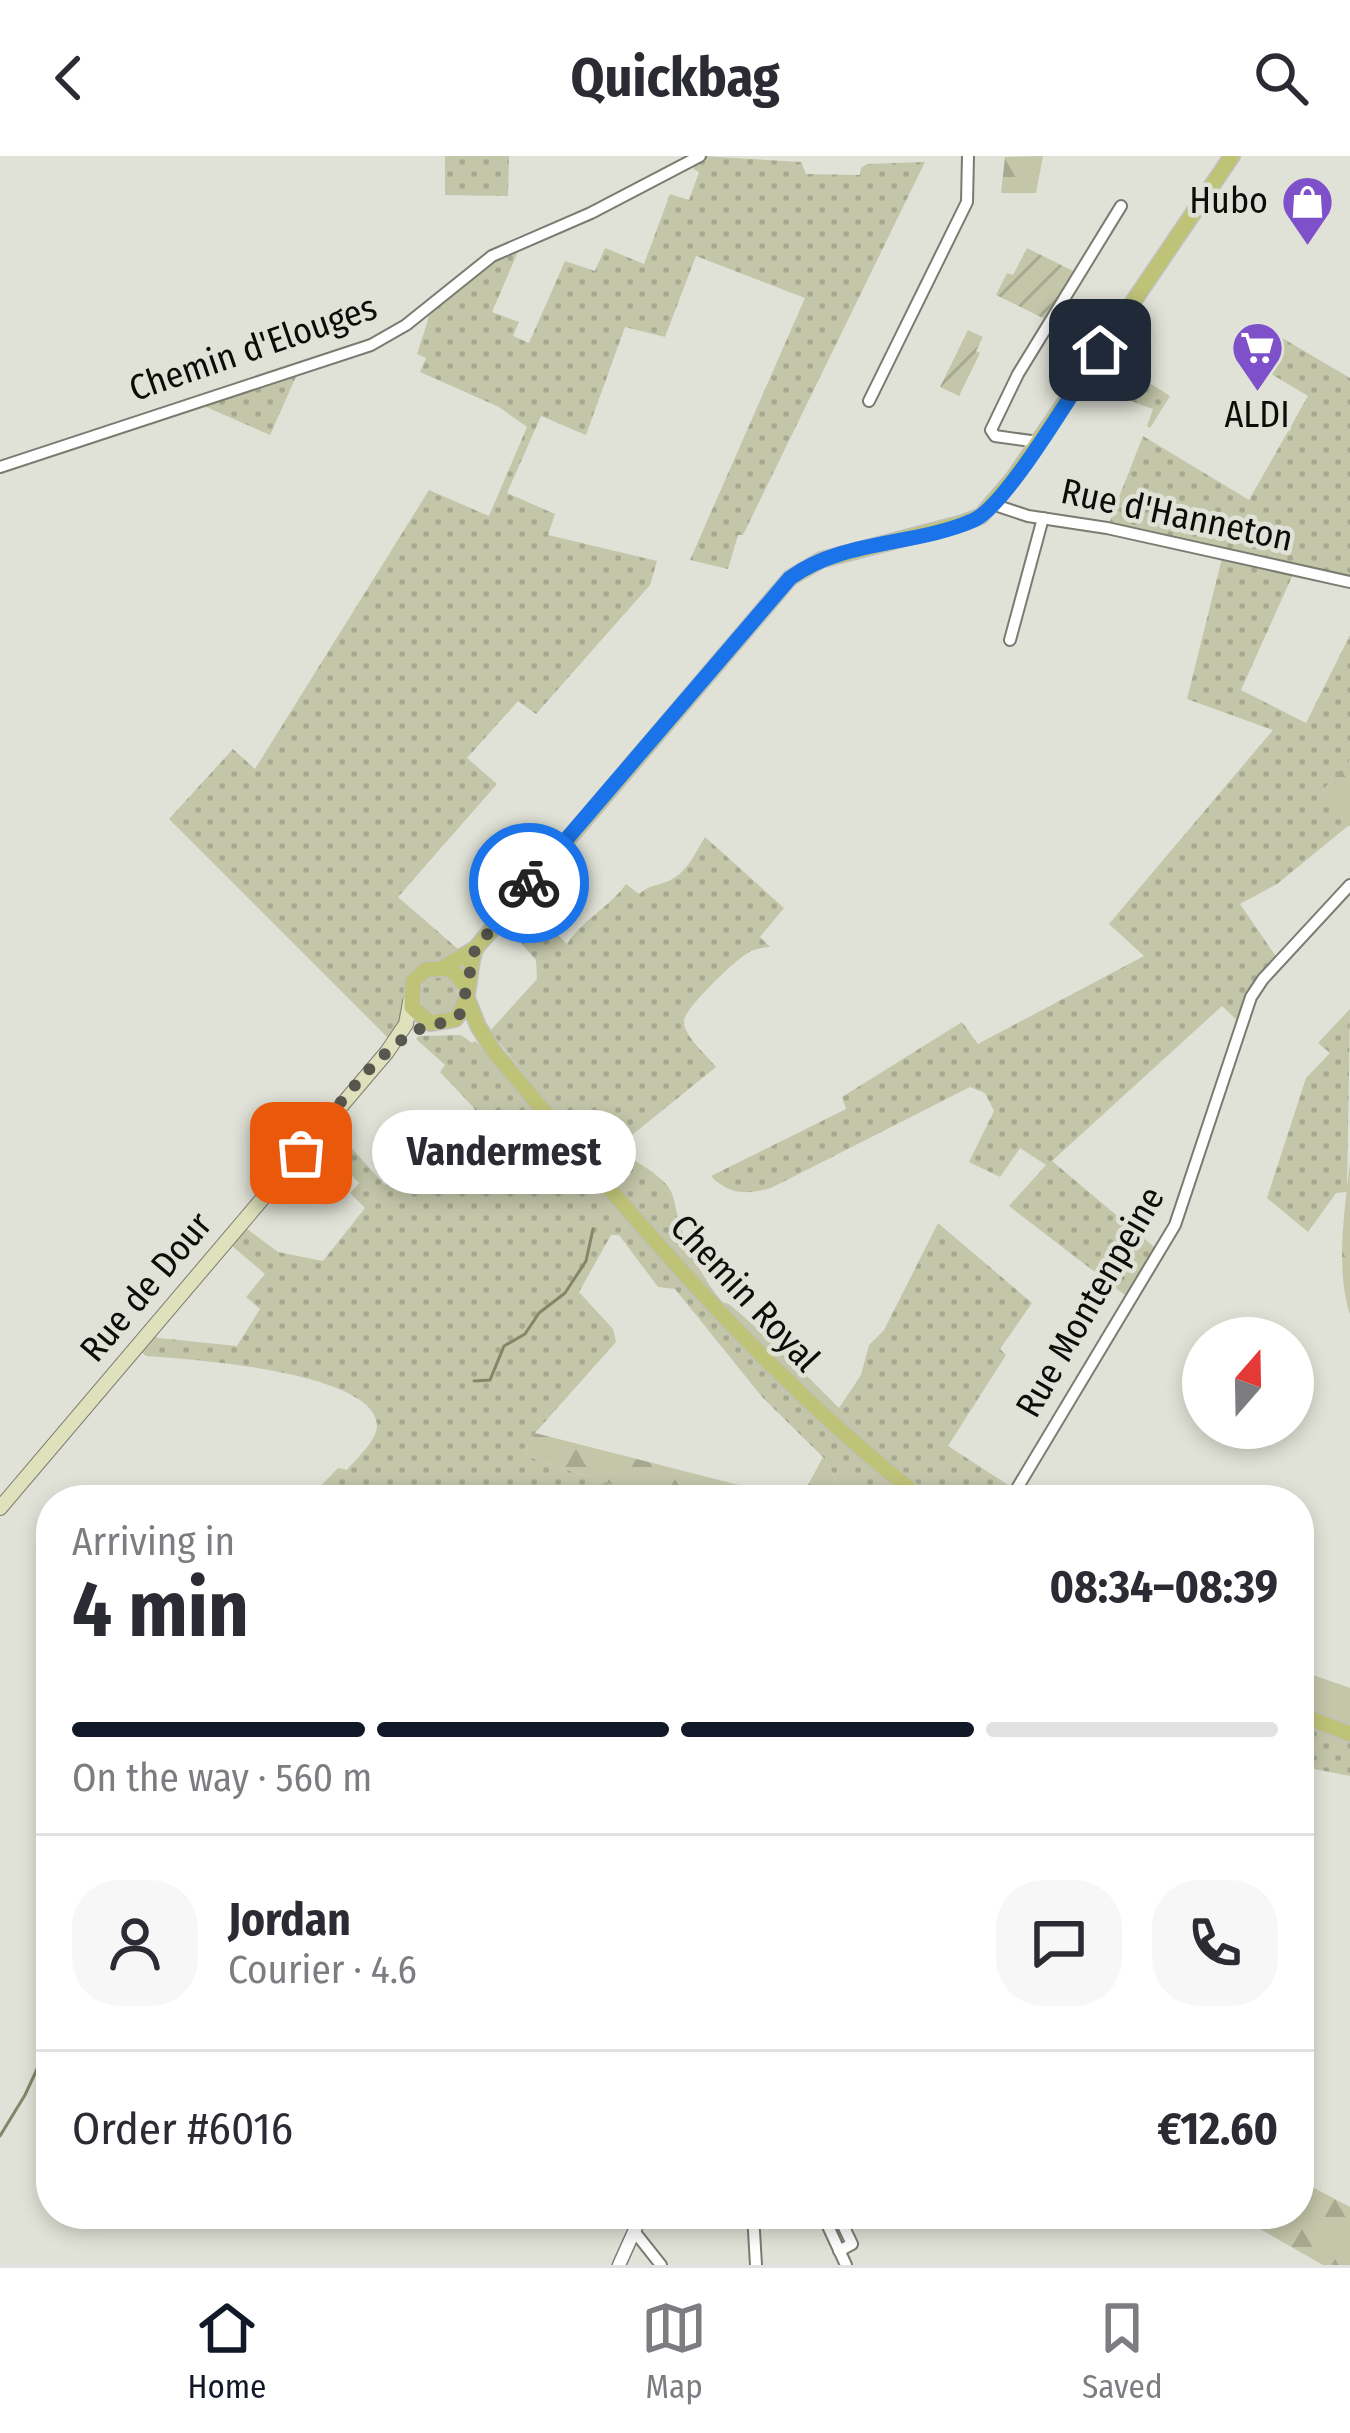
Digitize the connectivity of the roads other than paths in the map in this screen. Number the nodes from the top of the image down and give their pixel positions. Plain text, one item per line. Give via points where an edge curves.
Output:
1 (700, 156) edge
2 (968, 156) edge
3 (1232, 156) edge
4 (1121, 206) dead end
5 (868, 401) dead end
6 (1038, 442) junction
7 (0, 467) edge
8 (992, 504) junction
9 (1043, 518) junction
10 (1350, 582) edge
11 (1010, 640) dead end
12 (1350, 885) edge
13 (475, 949) junction
14 (444, 967) junction
15 (467, 992) junction
16 (410, 999) junction
17 (435, 1024) junction
18 (387, 1052) junction
19 (495, 1053) junction
20 (905, 1485) edge
21 (1019, 1485) edge
22 (0, 1508) edge
23 (1314, 1720) edge
24 (1350, 1734) edge
25 (754, 2229) edge
26 (634, 2231) joint
27 (839, 2251) dead end
28 (619, 2265) edge
29 (662, 2265) edge
30 (756, 2265) edge
31 (846, 2265) edge

1 - 7 street, Chemin d'Elouges via 492,256 382,340
2 - 5 street via 967,202
3 - 6 main road
4 - 6 street via 991,430
6 - 8 main road
8 - 9 street, Rue d'Hanneton
8 - 13 main road via 976,519 820,560 790,578
9 - 10 street, Rue d'Hanneton
9 - 11 street
12 - 21 street, Rue Montenpeine via 1251,997 1175,1225
13 - 14 main road
13 - 15 main road
14 - 15 main road
14 - 16 main road via 419,974
15 - 17 main road via 461,1013
15 - 19 main road, Chemin Royal
16 - 17 main road via 416,1014
16 - 18 main road via 406,1024
17 - 18 main road
17 - 19 main road, Chemin Royal via 464,1029
18 - 22 main road, Rue de Dour
19 - 20 main road, Chemin Royal via 730,1328
23 - 24 main road
25 - 30 street
26 - 28 street
26 - 29 street
27 - 31 street

